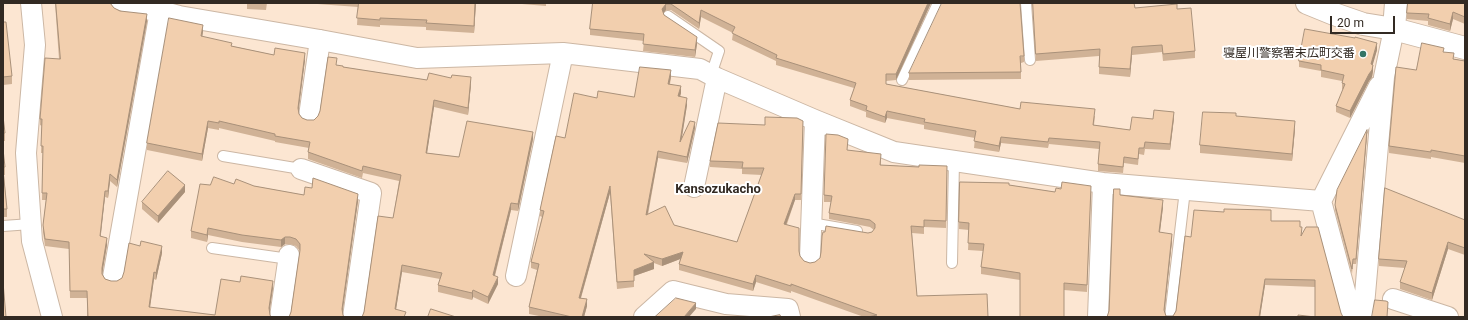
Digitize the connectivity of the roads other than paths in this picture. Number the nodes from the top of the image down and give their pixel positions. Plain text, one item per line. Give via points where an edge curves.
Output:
1 (31, 3) edge
2 (938, 3) edge
3 (1026, 3) edge
4 (1308, 3) edge
5 (1396, 3) edge
6 (121, 6) dead end
7 (160, 11) junction
8 (668, 16) edge
9 (1394, 29) junction
10 (320, 40) junction
11 (1465, 48) edge
12 (563, 53) junction
13 (1030, 60) dead end
14 (714, 77) junction
15 (1384, 77) junction
16 (902, 80) dead end
17 (309, 116) dead end
18 (815, 120) junction
19 (223, 156) dead end
20 (954, 161) junction
21 (301, 169) joint
22 (1103, 183) junction
23 (694, 187) dead end
24 (1185, 190) junction
25 (1321, 201) junction
26 (811, 223) junction
27 (31, 224) junction
28 (3, 226) edge
29 (869, 233) edge
30 (212, 248) dead end
31 (289, 257) joint
32 (810, 258) dead end
33 (952, 264) dead end
34 (516, 276) dead end
35 (113, 277) dead end
36 (1393, 299) dead end
37 (52, 317) edge
38 (280, 317) edge
39 (353, 317) edge
40 (644, 317) edge
41 (790, 317) edge
42 (1098, 317) edge
43 (1170, 317) edge
44 (1352, 317) edge
45 (1363, 317) edge
46 (1448, 317) edge

1 - 27 street via 35,45 26,153
2 - 16 lane
3 - 13 lane
4 - 9 main road via 1363,24
5 - 9 main road
6 - 7 street
7 - 10 street
7 - 35 street
8 - 14 lane via 719,51
9 - 11 main road
9 - 15 street
10 - 12 street via 417,58
10 - 17 street
12 - 14 street via 700,69
12 - 34 street
14 - 18 street
14 - 23 street
15 - 25 street
15 - 45 street
18 - 20 street via 894,152
18 - 26 street
19 - 21 lane
20 - 22 street
20 - 33 lane
21 - 39 street via 371,193
22 - 24 street
22 - 42 street
24 - 25 street
24 - 43 lane
25 - 44 street
26 - 29 lane
26 - 32 street
27 - 28 lane
27 - 37 street via 32,241
30 - 31 lane
31 - 38 street
36 - 46 street
40 - 41 street via 673,291 726,304 788,309

